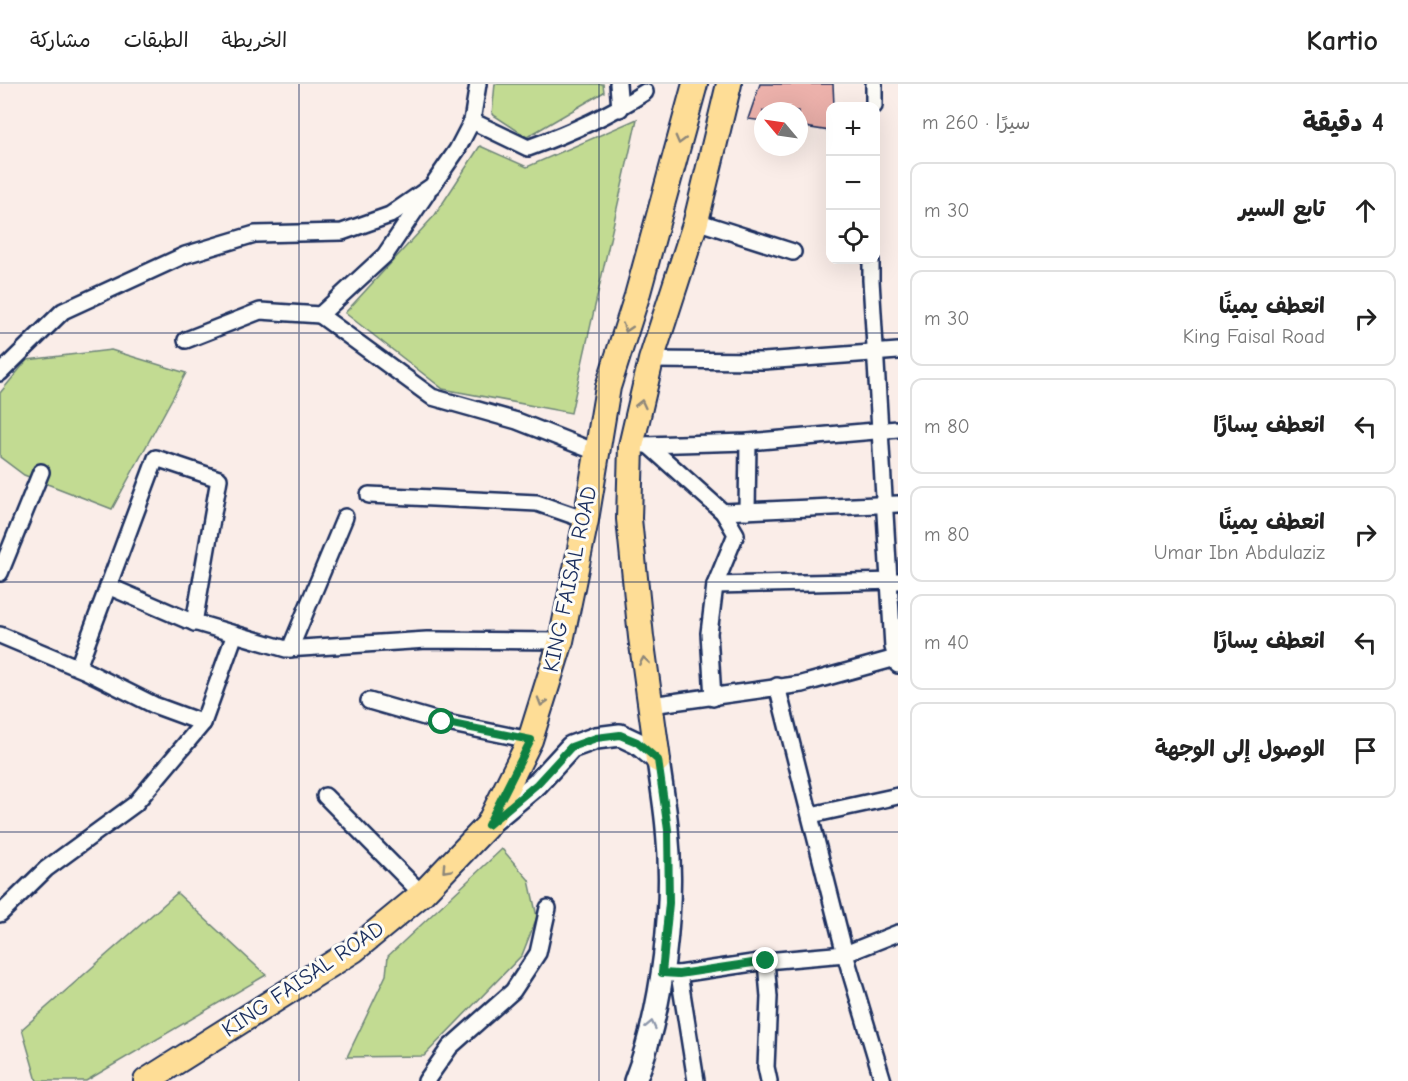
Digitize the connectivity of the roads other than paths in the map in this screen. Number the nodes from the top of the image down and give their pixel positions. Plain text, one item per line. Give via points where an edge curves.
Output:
1 (478, 84) edge
2 (618, 84) edge
3 (695, 84) edge
4 (729, 84) edge
5 (874, 84) edge
6 (645, 92) dead end
7 (874, 102) edge
8 (620, 109) junction
9 (472, 121) junction
10 (432, 186) junction
11 (696, 221) junction
12 (794, 252) dead end
13 (871, 264) edge
14 (320, 315) junction
15 (186, 340) dead end
16 (876, 351) junction
17 (898, 351) edge
18 (651, 360) junction
19 (0, 373) edge
20 (881, 429) junction
21 (898, 429) edge
22 (747, 442) junction
23 (640, 446) junction
24 (596, 453) junction
25 (42, 472) dead end
26 (369, 495) dead end
27 (892, 504) edge
28 (747, 511) junction
29 (723, 512) junction
30 (345, 517) dead end
31 (586, 520) junction
32 (0, 573) edge
33 (894, 581) edge
34 (715, 585) junction
35 (108, 586) junction
36 (194, 622) junction
37 (235, 634) junction
38 (0, 635) edge
39 (561, 641) junction
40 (290, 649) junction
41 (896, 654) edge
42 (78, 668) junction
43 (777, 686) junction
44 (713, 698) junction
45 (369, 701) dead end
46 (651, 705) junction
47 (203, 723) junction
48 (531, 740) junction
49 (658, 760) junction
50 (325, 796) dead end
51 (898, 796) edge
52 (811, 815) junction
53 (488, 825) junction
54 (422, 894) junction
55 (548, 908) dead end
56 (0, 914) edge
57 (898, 933) edge
58 (845, 954) junction
59 (766, 961) junction
60 (671, 974) junction
61 (146, 1081) edge
62 (426, 1081) edge
63 (635, 1081) edge
64 (696, 1081) edge
65 (769, 1081) edge
66 (883, 1081) edge

1 - 9 street
2 - 8 street
3 -> 24 main road, KING FAISAL ROAD via 608,387
4 - 11 main road, KING FAISAL ROAD
5 - 7 street
6 - 8 street
8 - 9 street via 528,148
9 - 10 street
10 - 14 street via 385,255
10 - 19 street via 390,215 342,232 255,234 185,255 63,311
11 - 12 street
11 - 18 main road, KING FAISAL ROAD
13 - 16 street
14 - 15 street via 260,311
14 - 24 street via 432,397 517,421
16 - 17 street
16 - 18 street via 764,361
16 - 20 street
23 -> 18 main road, KING FAISAL ROAD
20 - 21 street
20 - 22 street
20 - 27 street
22 - 23 street
22 - 28 street
23 - 29 street
46 -> 23 main road, KING FAISAL ROAD via 629,519
24 - 31 main road, KING FAISAL ROAD
25 - 32 street
26 - 31 street via 537,503
27 - 28 street
27 - 33 street
28 - 29 street
29 - 34 street via 736,534
30 - 40 street
31 - 39 main road, KING FAISAL ROAD
33 - 34 street
33 - 41 street
34 - 44 street via 709,633
35 - 36 street
35 - 36 street via 156,458 219,479
35 - 42 street
36 - 37 street
37 - 40 street
37 - 47 street
38 - 42 street
39 - 40 street via 427,640
39 -> 48 main road, KING FAISAL ROAD
41 - 43 street via 802,684
42 - 47 street via 154,705
43 - 44 street
43 - 52 street
44 - 46 street
45 - 48 street via 442,722
46 - 49 main road, KING FAISAL ROAD
47 - 56 street via 135,804 46,869
48 - 53 main road, KING FAISAL ROAD
49 - 53 street via 637,742 620,735 571,747 537,784
49 - 60 street via 668,830
50 - 54 street
51 - 52 street
52 - 58 street
53 -> 54 main road, KING FAISAL ROAD
54 - 61 main road, KING FAISAL ROAD via 354,950
55 - 62 street via 538,953 513,991 450,1047
57 - 58 street
58 - 59 street
58 - 66 street
59 - 60 street
59 - 65 street via 770,997 766,1067
63 -> 60 street
60 - 64 street

